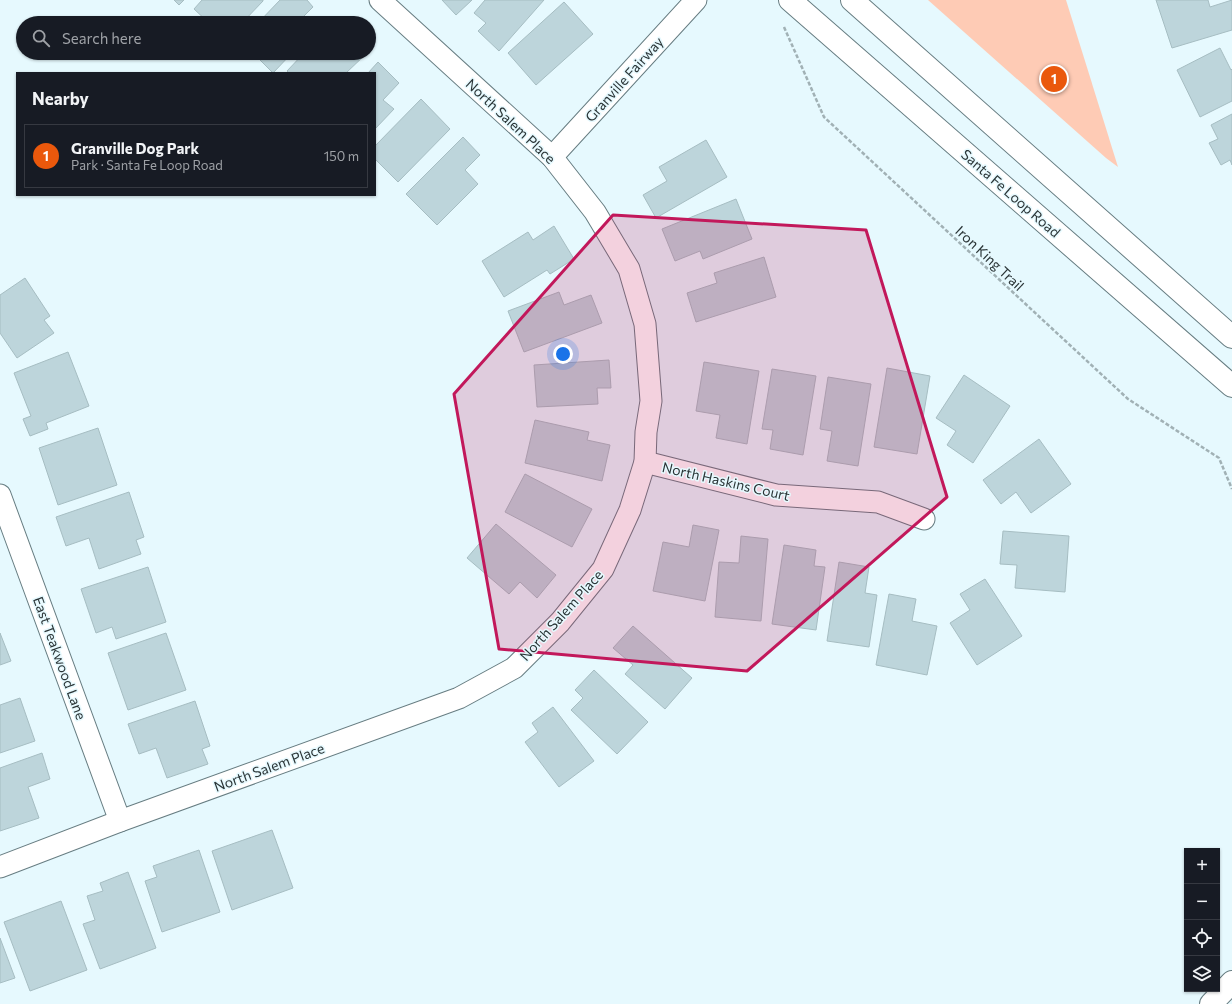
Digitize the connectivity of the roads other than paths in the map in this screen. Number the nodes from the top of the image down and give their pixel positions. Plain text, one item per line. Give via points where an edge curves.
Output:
1 (380, 0) edge
2 (696, 0) edge
3 (790, 0) edge
4 (852, 0) edge
5 (552, 157) junction
6 (1232, 337) edge
7 (1232, 386) edge
8 (645, 462) junction
9 (0, 495) edge
10 (924, 519) dead end
11 (120, 820) junction
12 (0, 867) edge
13 (1232, 982) edge
14 (1211, 1004) edge

1 - 5 street, North Salem Place
2 - 5 street, Granville Fairway
3 - 7 main road, Santa Fe Loop Road
4 - 6 main road
5 - 8 street, North Salem Place via 595,212 629,269 645,324 649,366 651,401
8 - 10 street, North Haskins Court via 776,495 878,502
8 - 11 street, North Salem Place via 630,510 603,569 560,622 514,668 460,698
9 - 11 street, East Teakwood Lane
11 - 12 street, North Salem Place
13 - 14 main road

